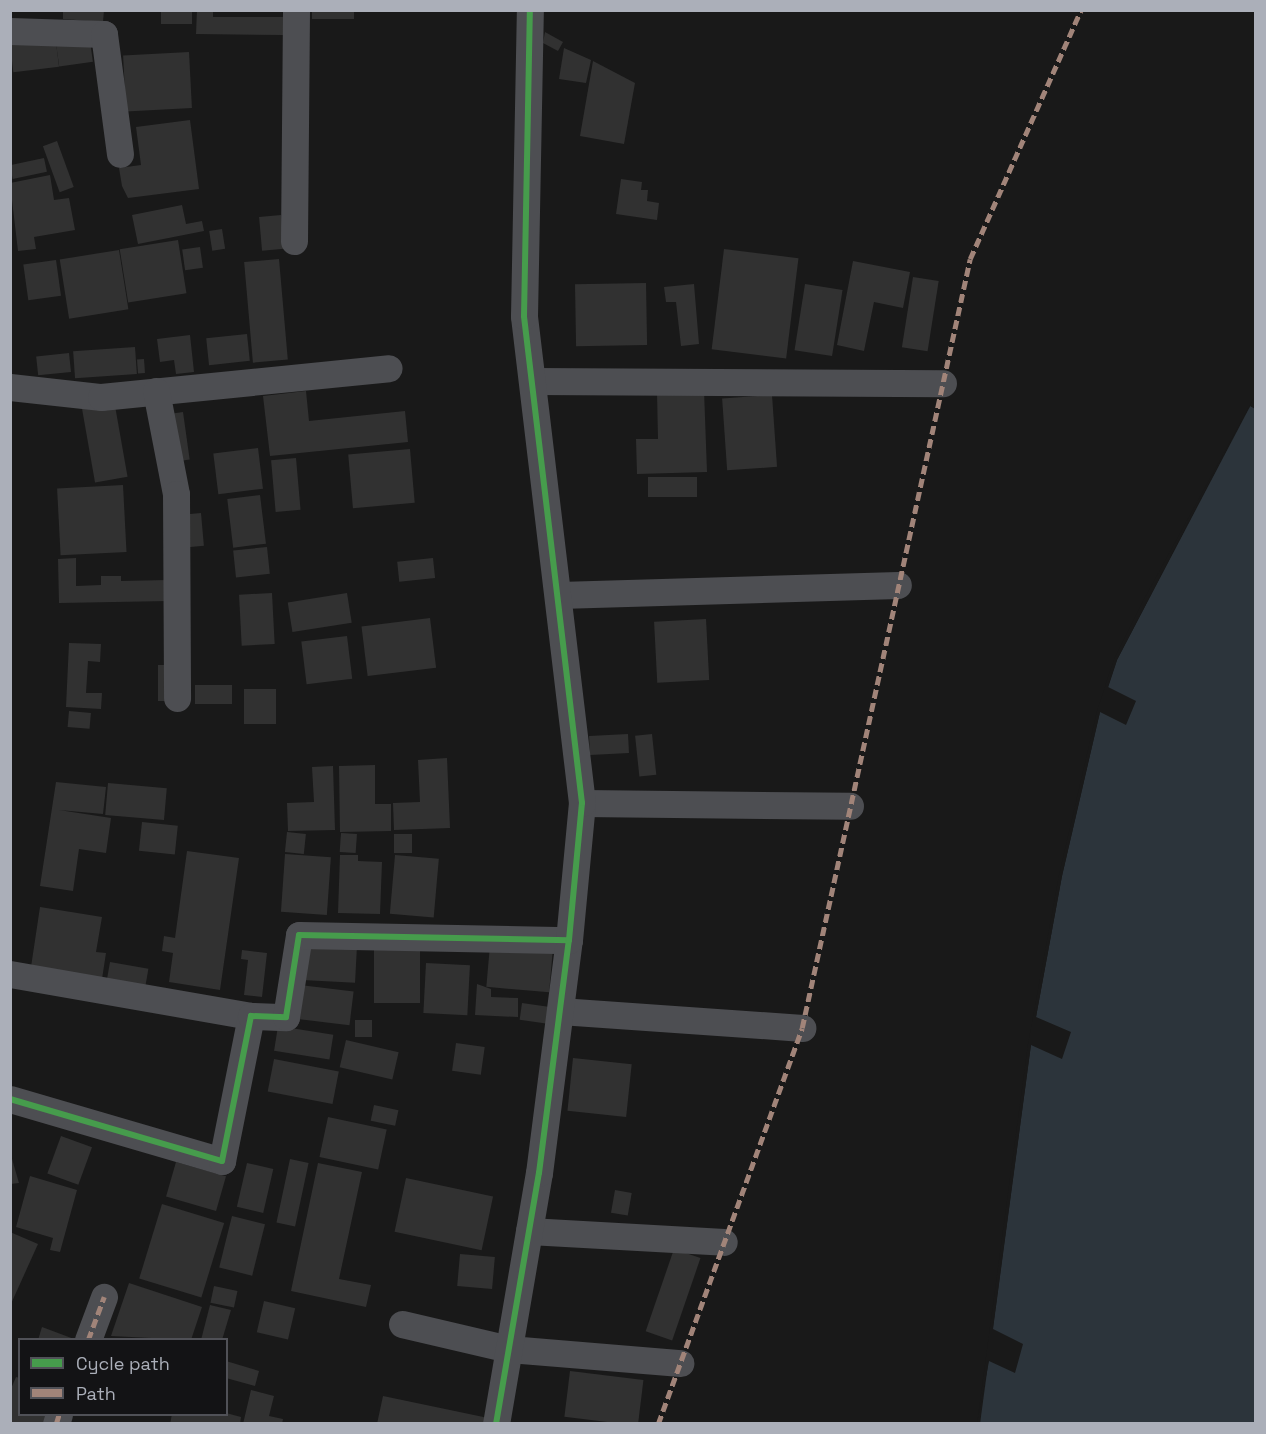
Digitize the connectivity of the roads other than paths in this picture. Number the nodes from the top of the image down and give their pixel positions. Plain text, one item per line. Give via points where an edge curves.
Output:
1 (296, 10) edge
2 (530, 10) edge
3 (10, 31) edge
4 (120, 154) dead end
5 (294, 241) dead end
6 (389, 368) dead end
7 (532, 381) junction
8 (943, 383) dead end
9 (10, 387) edge
10 (156, 392) junction
11 (898, 585) dead end
12 (559, 595) junction
13 (177, 698) dead end
14 (582, 803) junction
15 (850, 806) dead end
16 (569, 940) junction
17 (10, 974) edge
18 (560, 1011) junction
19 (251, 1016) junction
20 (802, 1028) dead end
21 (10, 1099) edge
22 (529, 1231) junction
23 (724, 1242) dead end
24 (104, 1297) dead end
25 (402, 1324) dead end
26 (89, 1338) edge
27 (509, 1349) junction
28 (680, 1363) dead end
29 (496, 1424) edge

1 - 5 street
2 - 7 street via 524,316
3 - 4 street via 104,34
6 - 10 street
7 - 8 street
7 - 12 street
9 - 10 street via 101,397
10 - 13 street via 176,494
11 - 12 street
12 - 14 street
14 - 15 street
14 - 16 street
16 - 18 street
16 - 19 street via 299,935 286,1017
17 - 19 street
18 - 20 street
18 - 22 street
19 - 21 street via 222,1161
22 - 23 street
22 - 27 street
24 - 26 street
25 - 27 street
27 - 28 street
27 - 29 street

